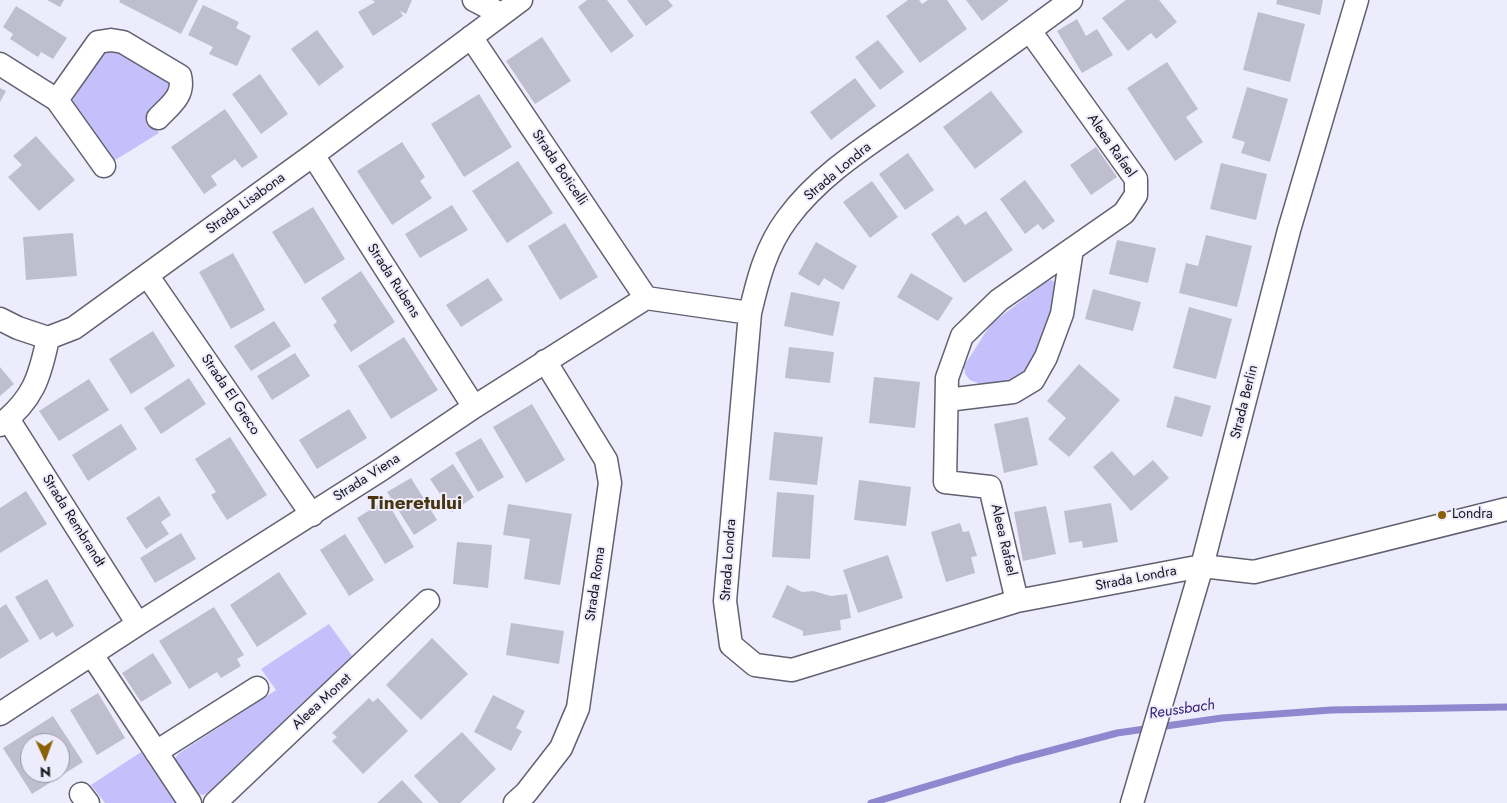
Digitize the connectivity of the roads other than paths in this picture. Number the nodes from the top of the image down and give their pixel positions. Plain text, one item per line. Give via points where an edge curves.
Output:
1 (474, 0) edge
2 (521, 0) edge
3 (1071, 0) edge
4 (1357, 0) edge
5 (502, 14) junction
6 (1030, 31) junction
7 (470, 37) junction
8 (0, 64) edge
9 (58, 100) junction
10 (158, 118) dead end
11 (312, 155) junction
12 (104, 166) dead end
13 (1072, 249) junction
14 (147, 275) junction
15 (646, 298) junction
16 (750, 313) junction
17 (0, 319) edge
18 (48, 338) junction
19 (545, 361) junction
20 (947, 400) junction
21 (474, 407) junction
22 (4, 422) edge
23 (1507, 509) edge
24 (312, 515) junction
25 (1202, 566) junction
26 (428, 601) dead end
27 (1017, 601) junction
28 (138, 624) junction
29 (92, 655) junction
30 (257, 688) dead end
31 (0, 714) edge
32 (156, 752) junction
33 (190, 803) edge
34 (215, 803) edge
35 (515, 803) edge
36 (1132, 803) edge

1 - 5 street
2 - 5 street, Strada Lisabona
3 - 6 street, Strada Londra
4 - 25 street, Strada Berlin via 1289,230
5 - 7 street, Strada Lisabona
6 - 13 street, Aleea Rafael via 1136,179 1136,195 1124,213
6 - 16 street, Strada Londra via 846,161 808,195 770,246
7 - 11 street, Strada Lisabona
7 - 15 street, Strada Boticelli
8 - 9 street
9 - 10 street via 98,42 123,42 180,76 180,95
9 - 12 street
11 - 14 street, Strada Lisabona
11 - 21 street, Strada Rubens
13 - 20 street, Aleea Rafael via 1000,300 962,336 947,378
13 - 20 street via 1062,314 1046,357 1033,380 1013,392
14 - 18 street, Strada Lisabona via 74,328
14 - 24 street, Strada El Greco
15 - 16 street
15 - 19 street, Strada Viena
16 - 27 street, Strada Londra via 725,601 731,645 755,665 792,670
17 - 18 street
18 - 22 street via 36,383 26,401
19 - 21 street, Strada Viena
19 - 35 street, Strada Roma via 606,460 610,483 578,708 561,748
20 - 27 street, Aleea Rafael via 945,482 990,487
21 - 24 street, Strada Viena
22 - 28 street, Strada Rembrandt
23 - 25 street, Strada Londra via 1254,572
24 - 28 street, Strada Viena
25 - 27 street, Strada Londra
25 - 36 street, Strada Berlin
26 - 34 street, Aleea Monet
28 - 29 street, Strada Viena
29 - 31 street, Strada Viena
29 - 32 street
30 - 32 street
32 - 33 street

